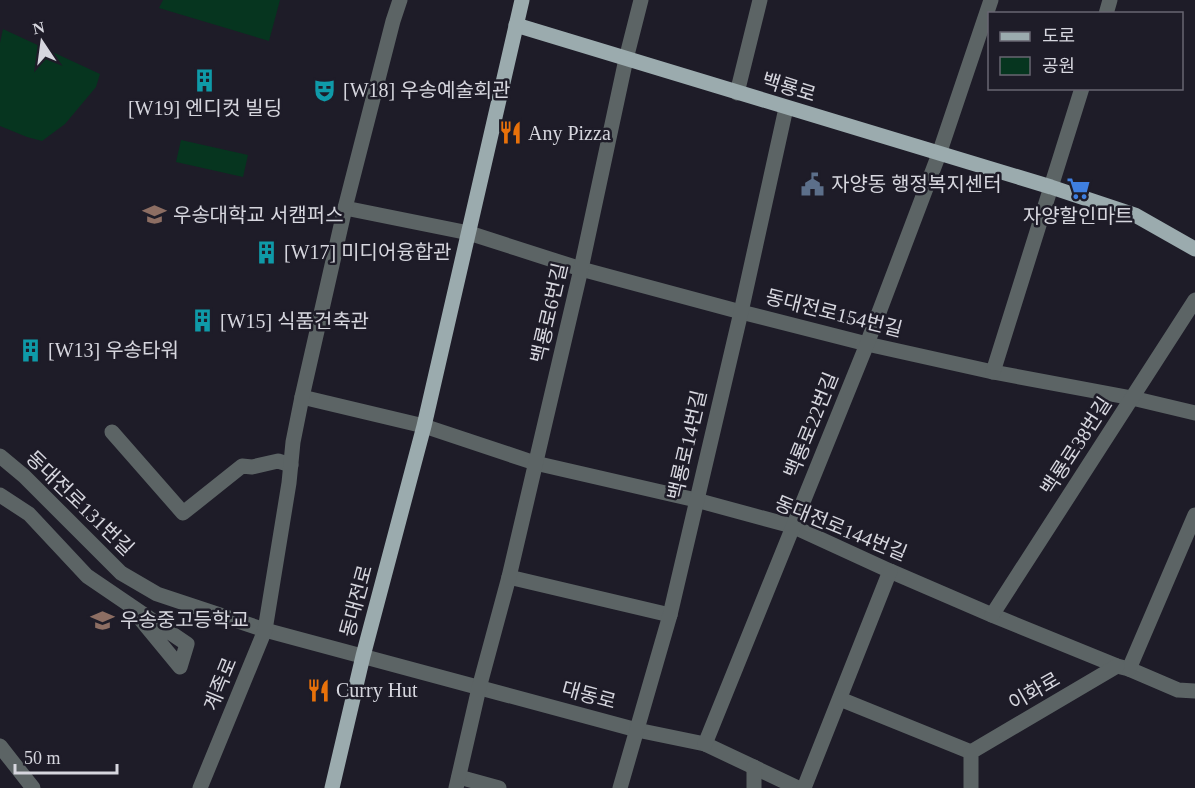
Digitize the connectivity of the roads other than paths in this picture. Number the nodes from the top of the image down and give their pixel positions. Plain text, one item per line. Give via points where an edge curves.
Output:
1 (400, 0) edge
2 (641, 0) edge
3 (760, 0) edge
4 (991, 0) edge
5 (520, 1) edge
6 (516, 26) junction
7 (626, 59) junction
8 (1081, 90) edge
9 (737, 93) junction
10 (786, 108) junction
11 (939, 154) junction
12 (1051, 187) junction
13 (345, 208) junction
14 (469, 233) junction
15 (1195, 249) edge
16 (581, 268) junction
17 (1195, 300) edge
18 (741, 312) junction
19 (867, 344) junction
20 (993, 372) junction
21 (302, 397) junction
22 (1132, 398) junction
23 (1195, 413) edge
24 (424, 426) junction
25 (112, 432) dead end
26 (0, 456) edge
27 (535, 463) junction
28 (291, 465) junction
29 (0, 495) edge
30 (696, 500) junction
31 (1195, 515) edge
32 (792, 526) junction
33 (890, 571) junction
34 (509, 577) junction
35 (128, 604) dead end
36 (670, 615) junction
37 (992, 615) junction
38 (265, 630) junction
39 (363, 656) junction
40 (1123, 667) junction
41 (479, 688) junction
42 (1195, 691) edge
43 (840, 699) junction
44 (637, 730) junction
45 (705, 744) junction
46 (0, 746) edge
47 (971, 752) junction
48 (754, 767) junction
49 (457, 783) edge
50 (33, 788) edge
51 (200, 788) edge
52 (332, 788) edge
53 (498, 788) edge
54 (620, 788) edge
55 (754, 788) edge
56 (798, 788) edge
57 (804, 788) edge
58 (971, 788) edge

1 - 13 street
2 - 7 street, 백룡로6번길
3 - 9 street
4 - 11 street, 백룡로22번길
5 - 6 main road, 동대전로
6 - 7 main road, 백룡로
6 - 14 main road, 동대전로
7 - 9 main road, 백룡로
7 - 16 street, 백룡로6번길
8 - 12 street
9 - 10 main road, 백룡로
10 - 11 main road, 백룡로
10 - 18 street, 백룡로14번길
11 - 12 main road, 백룡로
11 - 19 street, 백룡로22번길
12 - 15 main road, 백룡로 via 1135,215
12 - 20 street
13 - 14 street
13 - 21 street
14 - 16 street, 동대전로154번길
14 - 24 main road, 동대전로
16 - 18 street, 동대전로154번길
16 - 27 street, 백룡로6번길
17 - 22 street, 백룡로38번길
18 - 19 street, 동대전로154번길
18 - 30 street, 백룡로14번길
19 - 20 street, 동대전로154번길
19 - 32 street, 백룡로22번길
20 - 22 street, 동대전로154번길
21 - 24 street
21 - 28 street
22 - 23 street, 동대전로154번길
22 - 37 street, 백룡로38번길
24 - 27 street, 동대전로144번길
24 - 39 main road, 동대전로
25 - 28 street via 183,513 242,466 278,461
26 - 38 street, 동대전로131번길 via 120,573 157,594
27 - 30 street, 동대전로144번길
27 - 34 street, 백룡로6번길
28 - 38 street
29 - 35 street via 29,514 87,576
30 - 32 street, 동대전로144번길
30 - 36 street, 백룡로14번길
31 - 40 street
32 - 33 street, 동대전로144번길
32 - 45 street, 백룡로22번길
33 - 37 street, 동대전로144번길
33 - 43 street
34 - 36 street
34 - 41 street, 백룡로6번길
36 - 44 street, 백룡로14번길
37 - 40 street, 동대전로144번길
38 - 39 street, 동대전로131번길
38 - 51 street, 계족로
39 - 41 street, 대동로
39 - 52 main road, 동대전로
40 - 42 street, 동대전로144번길 via 1178,690
40 - 47 street, 이화로
41 - 44 street, 대동로
41 - 49 street, 백룡로6번길
43 - 47 street
43 - 57 street
44 - 45 street, 대동로
44 - 54 street, 백룡로14번길
45 - 48 street, 대동로
46 - 50 street
47 - 58 street
48 - 55 street
48 - 56 street, 대동로
49 - 53 street, 백룡로6번길

